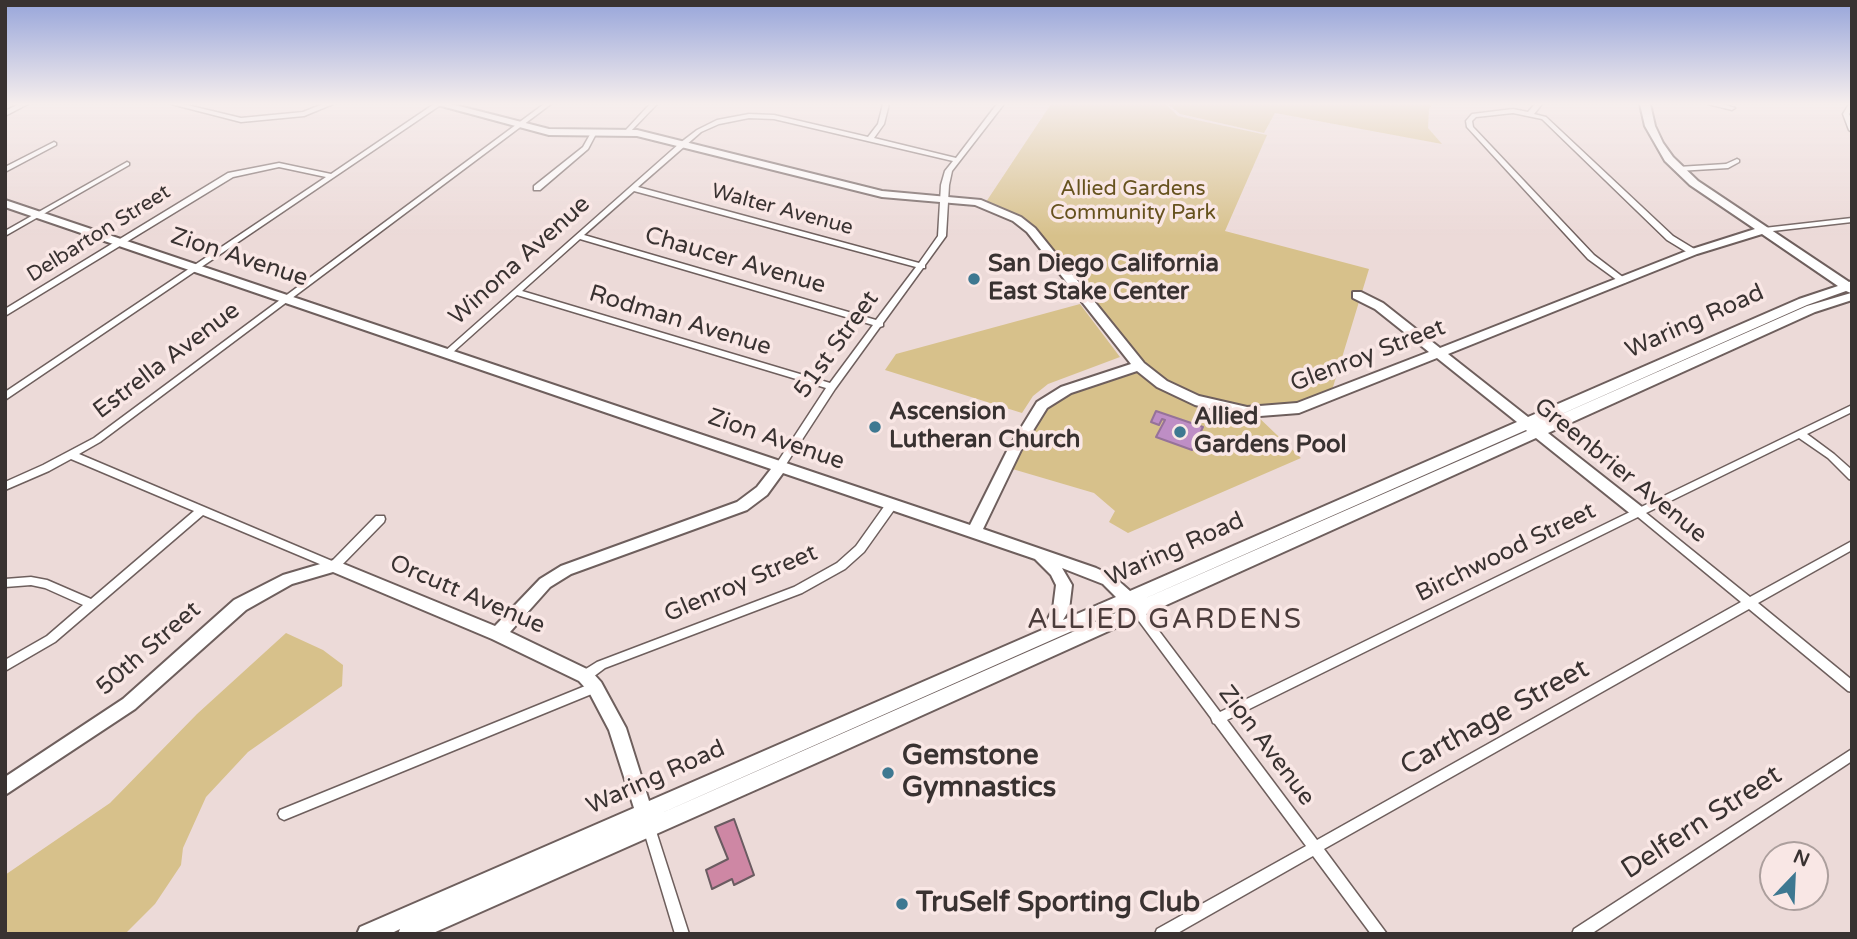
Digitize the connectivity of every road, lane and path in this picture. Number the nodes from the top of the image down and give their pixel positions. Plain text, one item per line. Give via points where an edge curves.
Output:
1 (47, 148) edge
2 (374, 148) edge
3 (490, 148) edge
4 (586, 148) edge
5 (678, 148) edge
6 (697, 148) edge
7 (907, 148) edge
8 (967, 148) edge
9 (1489, 148) edge
10 (1576, 148) edge
11 (1662, 148) edge
12 (957, 160) junction
13 (1737, 161) dead end
14 (127, 164) dead end
15 (1678, 169) junction
16 (5, 170) edge
17 (332, 176) junction
18 (537, 188) dead end
19 (633, 188) junction
20 (945, 198) junction
21 (5, 203) edge
22 (39, 215) junction
23 (1852, 220) edge
24 (1764, 230) junction
25 (5, 234) edge
26 (579, 236) junction
27 (119, 242) junction
28 (1693, 252) junction
29 (922, 266) junction
30 (196, 267) junction
31 (1624, 281) junction
32 (1850, 289) edge
33 (516, 292) junction
34 (1357, 295) dead end
35 (286, 298) junction
36 (5, 313) edge
37 (880, 324) junction
38 (448, 352) junction
39 (1438, 354) junction
40 (1139, 366) junction
41 (832, 387) junction
42 (5, 397) edge
43 (1852, 408) edge
44 (1530, 429) junction
45 (1800, 434) junction
46 (72, 455) junction
47 (780, 466) junction
48 (1852, 476) edge
49 (5, 486) edge
50 (892, 503) junction
51 (202, 510) junction
52 (1637, 511) junction
53 (380, 519) dead end
54 (974, 532) junction
55 (1852, 545) edge
56 (1037, 554) junction
57 (334, 566) junction
58 (5, 583) edge
59 (1746, 603) junction
60 (92, 604) junction
61 (1132, 604) junction
62 (1048, 632) junction
63 (498, 634) junction
64 (5, 666) edge
65 (590, 681) junction
66 (1852, 687) edge
67 (1217, 719) junction
68 (1852, 754) edge
69 (5, 787) edge
70 (284, 814) dead end
71 (646, 819) junction
72 (1314, 848) junction
73 (367, 934) edge
74 (408, 934) edge
75 (682, 934) edge
76 (1162, 934) edge
77 (1380, 934) edge
78 (1579, 934) edge

1 - 16 street
2 - 17 street
3 - 35 street, Estrella Avenue
4 - 18 street
5 - 19 street, Winona Avenue
6 - 20 main road via 882,194
7 - 12 street, Winona Avenue
8 - 12 street, 51st Street
9 - 31 street via 1591,257
10 - 28 street via 1670,238
11 - 15 main road
12 - 20 street, 51st Street via 949,171
13 - 15 street via 1728,166
14 - 22 street
15 - 24 main road
17 - 27 street, Delbarton Street via 286,165 239,172
17 - 30 street
19 - 26 street, Winona Avenue
19 - 29 street, Walter Avenue
20 - 29 street, 51st Street via 942,236
20 - 40 main road via 977,202 1031,230
21 - 22 main road, Zion Avenue
22 - 25 street
22 - 27 main road, Zion Avenue
23 - 24 street, Glenroy Street
24 - 28 main road, Glenroy Street
24 - 32 main road
26 - 33 street, Winona Avenue
26 - 37 street, Chaucer Avenue
27 - 30 main road, Zion Avenue
27 - 36 street, Delbarton Street
28 - 31 main road, Glenroy Street
29 - 37 street, 51st Street
30 - 35 main road, Zion Avenue
30 - 42 street
31 - 39 main road, Glenroy Street
32 - 44 main road, Waring Road
33 - 38 street, Winona Avenue
33 - 41 street, Rodman Avenue
34 - 39 main road, Greenbrier Avenue via 1379,306
35 - 38 main road, Zion Avenue
35 - 46 street, Estrella Avenue
37 - 41 street, 51st Street
38 - 47 main road, Zion Avenue
39 - 40 main road, Glenroy Street via 1299,408 1276,412 1229,410 1195,400
39 - 44 main road, Greenbrier Avenue
40 - 54 main road via 1066,390 1042,405
41 - 47 street, 51st Street
43 - 45 street, Birchwood Street
44 - 52 main road, Greenbrier Avenue
44 - 61 main road, Waring Road
45 - 48 street
45 - 52 street, Birchwood Street
46 - 49 street, Estrella Avenue
46 - 51 street, Orcutt Avenue
47 - 50 main road, Zion Avenue
47 - 63 main road, 51st Street via 762,491 742,506 566,570 545,583
50 - 54 main road, Zion Avenue
50 - 65 street, Glenroy Street via 860,549 841,566 798,590 601,665
51 - 57 street, Orcutt Avenue
51 - 60 street
52 - 59 street, Greenbrier Avenue
52 - 67 street, Birchwood Street
53 - 57 street
54 - 56 main road, Zion Avenue
55 - 59 street, Carthage Street
56 - 61 main road, Zion Avenue via 1108,580
56 - 62 main road via 1064,585 1061,610
57 - 63 main road, Orcutt Avenue
57 - 69 main road, 50th Street via 288,579 240,605 130,704
58 - 60 street via 47,584
59 - 66 street, Greenbrier Avenue
59 - 72 street, Carthage Street
60 - 64 street via 51,639
61 - 62 main road, Waring Road
61 - 67 street, Zion Avenue
61 - 71 main road, Waring Road
62 - 71 main road, Waring Road
63 - 65 main road, Orcutt Avenue
65 - 70 street, Glenroy Street
65 - 71 main road via 617,728
67 - 72 street, Zion Avenue
68 - 78 street, Delfern Street
71 - 73 main road, Waring Road
71 - 74 main road, Waring Road
71 - 75 street
72 - 76 street, Carthage Street
72 - 77 street, Zion Avenue

